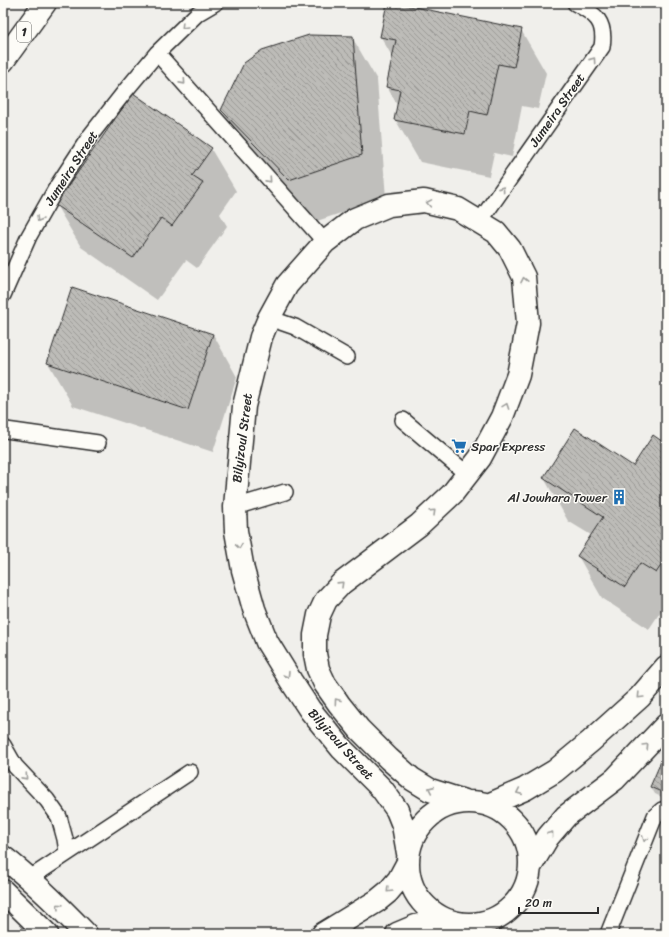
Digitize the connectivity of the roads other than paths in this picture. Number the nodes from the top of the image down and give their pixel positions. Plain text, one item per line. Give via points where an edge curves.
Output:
1 (26, 3) edge
2 (45, 3) edge
3 (215, 3) edge
4 (575, 3) edge
5 (28, 27) junction
6 (157, 53) junction
7 (3, 61) edge
8 (480, 221) junction
9 (325, 242) junction
10 (3, 295) edge
11 (269, 318) junction
12 (347, 357) dead end
13 (403, 420) dead end
14 (3, 430) edge
15 (98, 443) dead end
16 (467, 474) junction
17 (285, 492) dead end
18 (235, 507) junction
19 (666, 667) edge
20 (666, 725) edge
21 (3, 745) edge
22 (190, 772) dead end
23 (478, 804) junction
24 (666, 809) edge
25 (67, 852) junction
26 (3, 856) edge
27 (408, 858) junction
28 (530, 867) junction
29 (30, 878) junction
30 (3, 891) edge
31 (443, 919) junction
32 (47, 934) edge
33 (86, 934) edge
34 (323, 934) edge
35 (397, 934) edge
36 (608, 934) edge

1 - 5 main road
2 - 5 main road, 1
3 -> 6 lane, Jumeira Street via 198,13
8 -> 4 lane, Jumeira Street via 602,47 604,36 601,25 589,10
5 - 7 main road, 1
6 -> 9 lane
6 -> 10 lane, Jumeira Street via 90,136 58,185 29,236
8 -> 9 main road, Bilyizoul Street via 458,209 424,201 388,205 355,219
16 -> 8 main road, Bilyizoul Street via 480,458 502,417 518,375 528,323 524,277 510,249 496,232
9 - 11 main road, Bilyizoul Street via 287,285
11 - 12 lane via 295,327
11 - 18 main road, Bilyizoul Street via 261,337 244,406
13 - 16 lane
14 - 15 lane
23 -> 16 main road, Bilyizoul Street via 430,790 412,779 359,729 339,704 325,684 315,654 319,615 326,600 342,583 419,525 452,494
17 - 18 lane
18 -> 27 main road, Bilyizoul Street via 236,531 243,570 267,642 310,710 342,749 382,789 397,810 403,825
19 -> 23 main road via 640,697 555,771 525,789
28 -> 20 main road via 548,837 566,816 615,778
21 -> 25 lane via 15,766 52,806 62,826
22 - 25 lane
23 - 27 main road via 447,806 429,817 415,834
23 - 28 main road via 498,809 523,833 530,855
24 -> 36 lane via 655,816
25 - 29 lane
26 - 29 main road
27 - 31 main road via 412,884 421,902
27 -> 34 main road via 399,879 382,896
28 - 31 main road via 524,890 518,900 500,916 490,921 466,924
33 -> 29 main road
30 - 32 main road
31 - 35 main road

